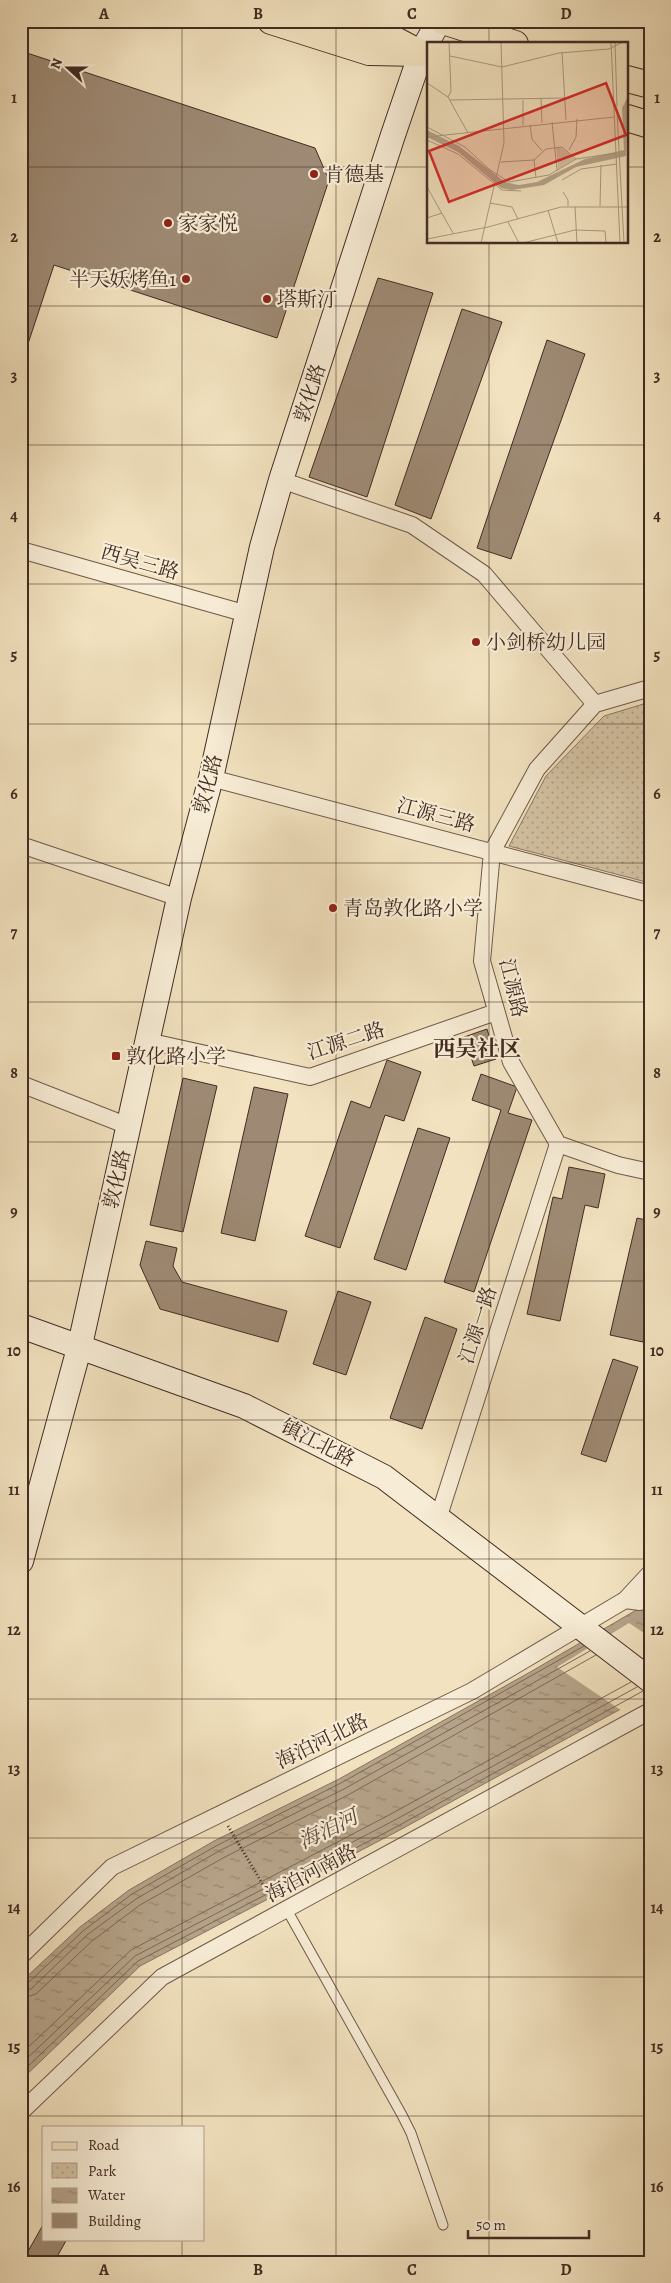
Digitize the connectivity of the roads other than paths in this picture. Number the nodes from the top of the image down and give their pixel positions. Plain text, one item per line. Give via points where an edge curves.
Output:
1 (270, 21) edge
2 (350, 21) edge
3 (441, 21) edge
4 (431, 42) edge
5 (509, 42) edge
6 (425, 54) edge
7 (628, 78) edge
8 (650, 86) edge
9 (628, 118) edge
10 (650, 125) edge
11 (281, 480) junction
12 (21, 550) edge
13 (247, 614) junction
14 (650, 688) edge
15 (595, 704) junction
16 (211, 778) junction
17 (21, 845) edge
18 (492, 852) junction
19 (650, 894) edge
20 (179, 898) junction
21 (496, 1012) junction
22 (147, 1042) junction
23 (21, 1084) edge
24 (128, 1126) junction
25 (558, 1144) junction
26 (650, 1172) edge
27 (21, 1326) edge
28 (80, 1345) junction
29 (438, 1519) junction
30 (21, 1561) edge
31 (650, 1573) edge
32 (650, 1593) edge
33 (626, 1600) junction
34 (578, 1626) junction
35 (650, 1680) edge
36 (650, 1711) edge
37 (287, 1910) junction
38 (21, 1956) edge
39 (21, 2112) edge
40 (443, 2225) dead end

1 - 6 main road via 369,52
2 - 6 main road
3 - 4 street, 敦化路
3 - 5 main road
6 - 11 street, 敦化路
7 - 8 main road
9 - 10 main road
11 - 13 street, 敦化路
11 - 15 street via 412,525 484,574
12 - 13 street, 西吴三路
13 - 16 street, 敦化路
14 - 15 street
15 - 18 street, 江源路 via 537,769
16 - 18 street, 江源三路
16 - 20 street, 敦化路
17 - 20 street
18 - 19 street, 江源三路
18 - 21 street, 江源路 via 482,961
20 - 22 street, 敦化路
21 - 22 street, 江源二路 via 310,1077
21 - 25 street, 江源路 via 511,1062
22 - 24 street, 敦化路
23 - 24 street
24 - 28 street, 敦化路
25 - 26 street via 618,1166
25 - 29 street, 江源一路
27 - 28 street, 镇江北路
28 - 29 street, 镇江北路 via 244,1406 384,1477
28 - 30 street, 敦化路
29 - 34 street, 镇江北路
31 - 33 street, 海泊河北路
32 - 33 street via 640,1602
33 - 34 street, 海泊河北路
34 - 35 street, 镇江北路
34 - 38 street, 海泊河北路 via 472,1691 112,1867
36 - 37 street, 海泊河南路
37 - 39 street, 海泊河南路 via 162,1977
37 - 40 lane via 405,2121

